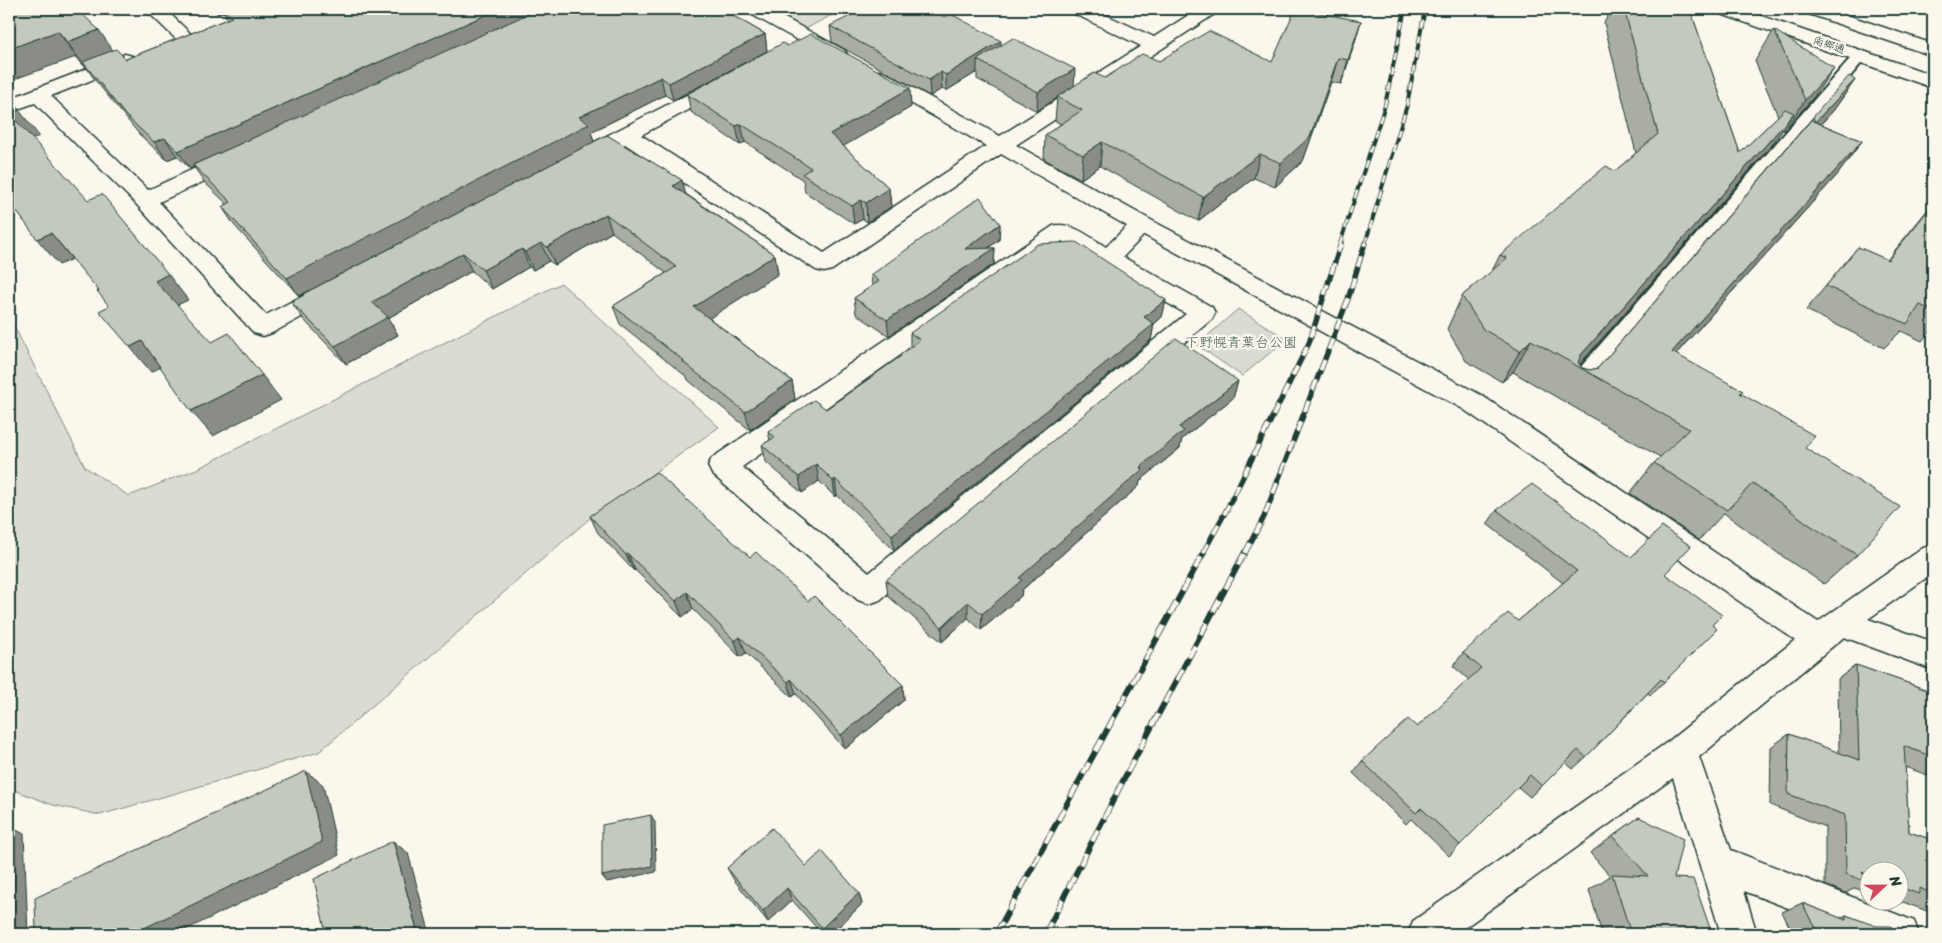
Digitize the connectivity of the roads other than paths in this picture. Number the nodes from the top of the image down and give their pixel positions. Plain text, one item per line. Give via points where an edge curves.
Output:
1 (154, 9) edge
2 (755, 9) edge
3 (1078, 9) edge
4 (1210, 9) edge
5 (1724, 9) edge
6 (1812, 9) edge
7 (166, 43) edge
8 (1155, 45) junction
9 (1933, 50) edge
10 (138, 54) edge
11 (1860, 56) junction
12 (740, 76) edge
13 (1933, 82) edge
14 (38, 95) junction
15 (9, 106) edge
16 (626, 135) junction
17 (1001, 145) junction
18 (254, 150) edge
19 (566, 167) edge
20 (144, 200) junction
21 (1141, 224) junction
22 (1109, 258) junction
23 (349, 281) edge
24 (1569, 392) edge
25 (1933, 557) edge
26 (1829, 631) junction
27 (1933, 656) edge
28 (1681, 752) junction
29 (1718, 863) junction
30 (1426, 934) edge
31 (1739, 934) edge
32 (1901, 934) edge

1 - 7 street via 193,33
2 - 17 street via 801,44 858,66
3 - 8 street
4 - 8 street
5 - 11 street, 南郷通
6 - 9 street
8 - 17 street
10 - 14 street
11 - 13 street, 南郷通
11 - 24 lane
12 - 16 street
14 - 15 street
14 - 20 street
16 - 17 street via 824,264
16 - 19 street
17 - 21 street
18 - 20 street
20 - 23 street via 263,327
21 - 22 street
21 - 26 street via 1472,402
22 - 22 street via 1061,231 722,466 869,591 1203,313
25 - 26 street
26 - 27 street
26 - 28 street
28 - 29 street
28 - 30 street
29 - 31 street
29 - 32 street

